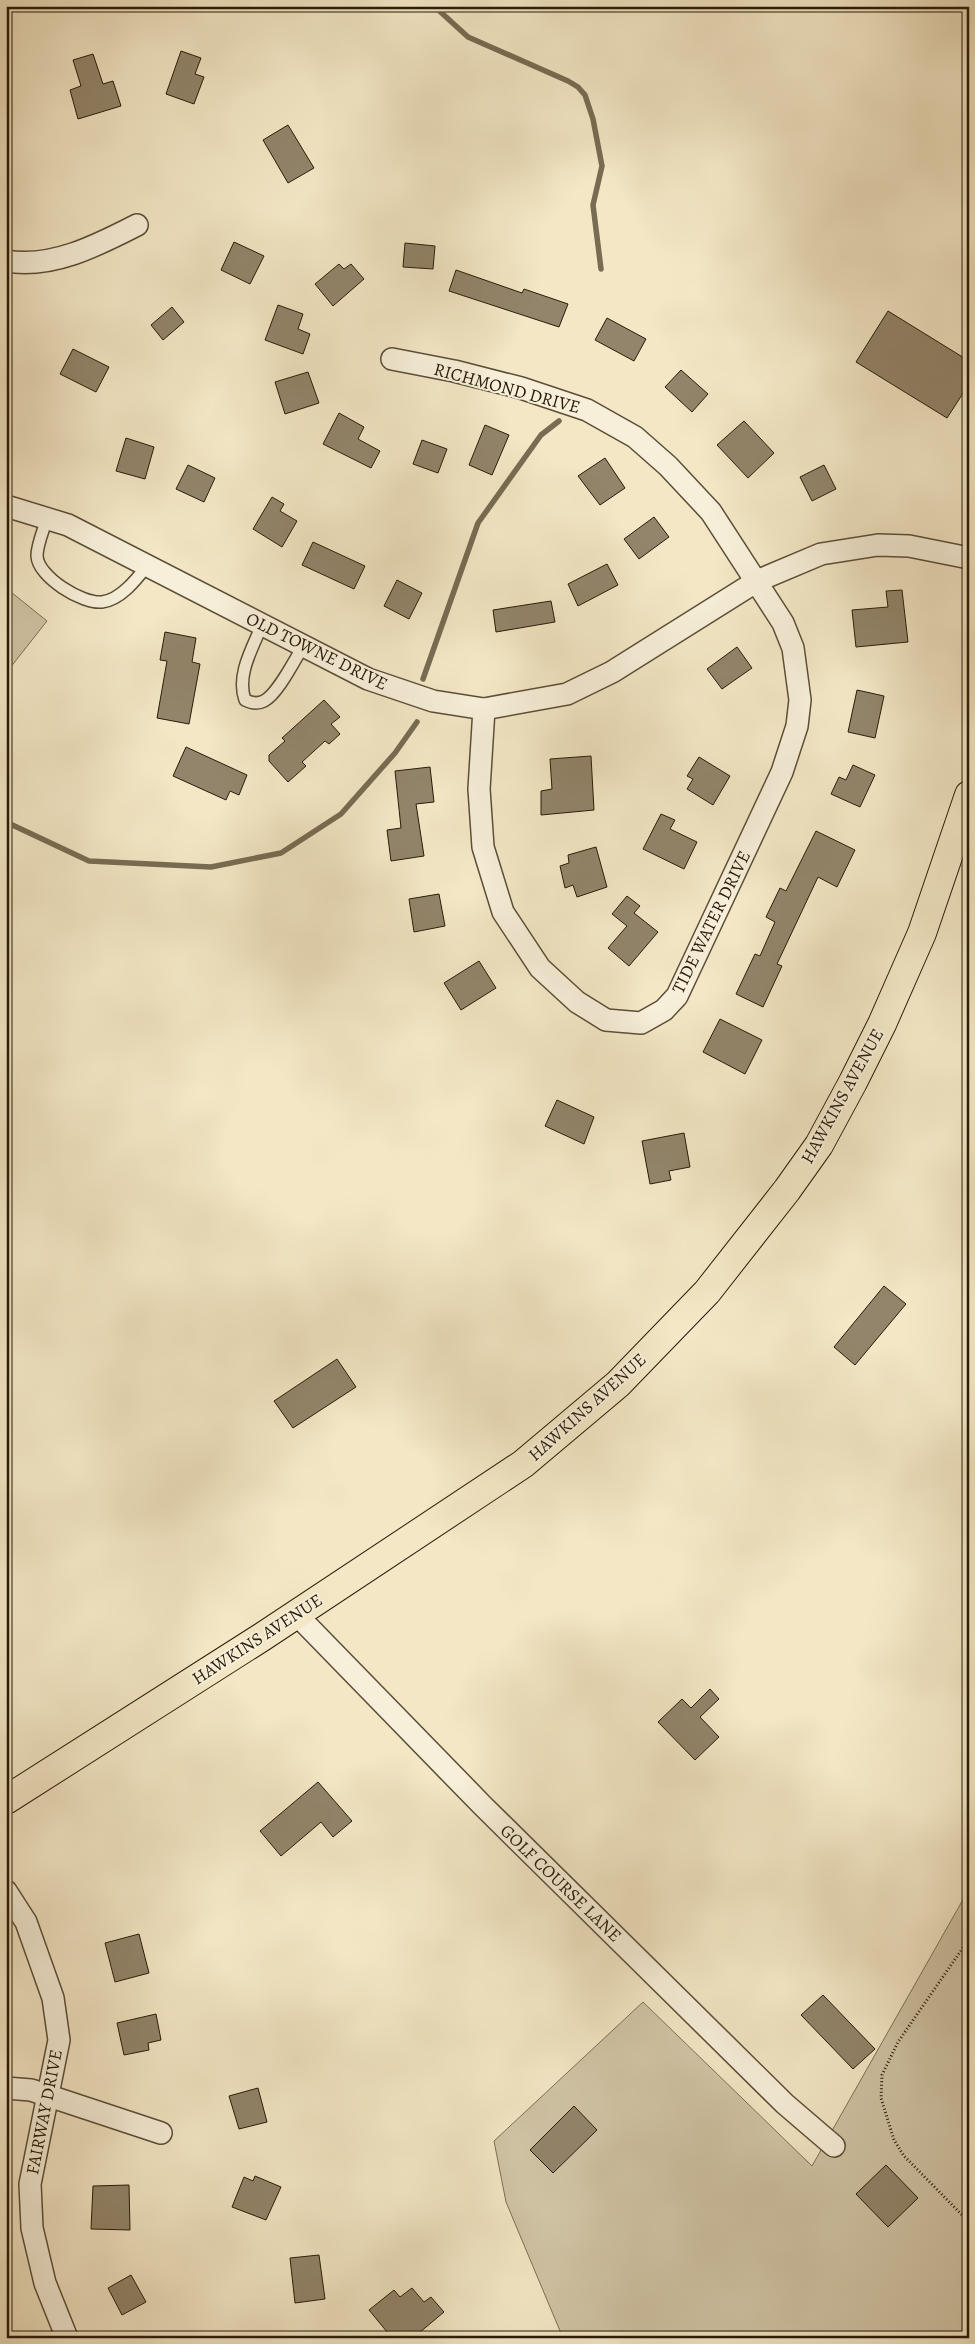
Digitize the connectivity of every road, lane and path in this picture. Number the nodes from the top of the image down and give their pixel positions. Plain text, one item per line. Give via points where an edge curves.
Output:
1 (137, 225) dead end
2 (6, 261) edge
3 (392, 359) dead end
4 (6, 506) edge
5 (47, 518) junction
6 (969, 558) edge
7 (146, 566) junction
8 (758, 581) junction
9 (262, 625) junction
10 (304, 645) junction
11 (484, 709) junction
12 (969, 795) edge
13 (296, 1613) junction
14 (6, 1800) edge
15 (6, 1891) edge
16 (969, 1939) edge
17 (6, 2088) edge
18 (49, 2096) junction
19 (161, 2133) dead end
20 (834, 2146) dead end
21 (969, 2222) edge
22 (62, 2336) edge

1 - 2 street via 96,246 58,258 18,263
3 - 8 street, RICHMOND DRIVE via 521,388 587,410 635,437 668,466 711,512
4 - 5 street, OLD TOWNE DRIVE
5 - 7 street, OLD TOWNE DRIVE via 68,525
5 - 7 lane via 37,556 43,571 85,601 103,602 119,595
6 - 8 street, OLD TOWNE DRIVE via 909,546 878,546 821,554
7 - 9 street, OLD TOWNE DRIVE
8 - 11 street, OLD TOWNE DRIVE via 612,672 567,694
8 - 11 street, TIDE WATER DRIVE via 783,623 793,648 800,700 797,726 782,772 677,996 664,1010 641,1023 606,1020 577,1002 540,968 503,912 483,847 479,788
9 - 10 street, OLD TOWNE DRIVE
9 - 10 lane via 247,660 242,683 245,700 252,703 264,701
10 - 11 street, OLD TOWNE DRIVE via 368,679 433,700
12 - 13 main road, HAWKINS AVENUE via 922,933 853,1082 819,1145 707,1292 618,1384 523,1464
13 - 14 main road, HAWKINS AVENUE
13 - 20 street, GOLF COURSE LANE via 482,1805 785,2104
15 - 18 street, FAIRWAY DRIVE via 26,1922 53,1998 59,2040
16 - 21 path via 898,2042 882,2075 881,2098 894,2140 904,2156
17 - 18 street via 31,2090
18 - 19 street
18 - 22 street, FAIRWAY DRIVE via 30,2184 32,2228 44,2283

